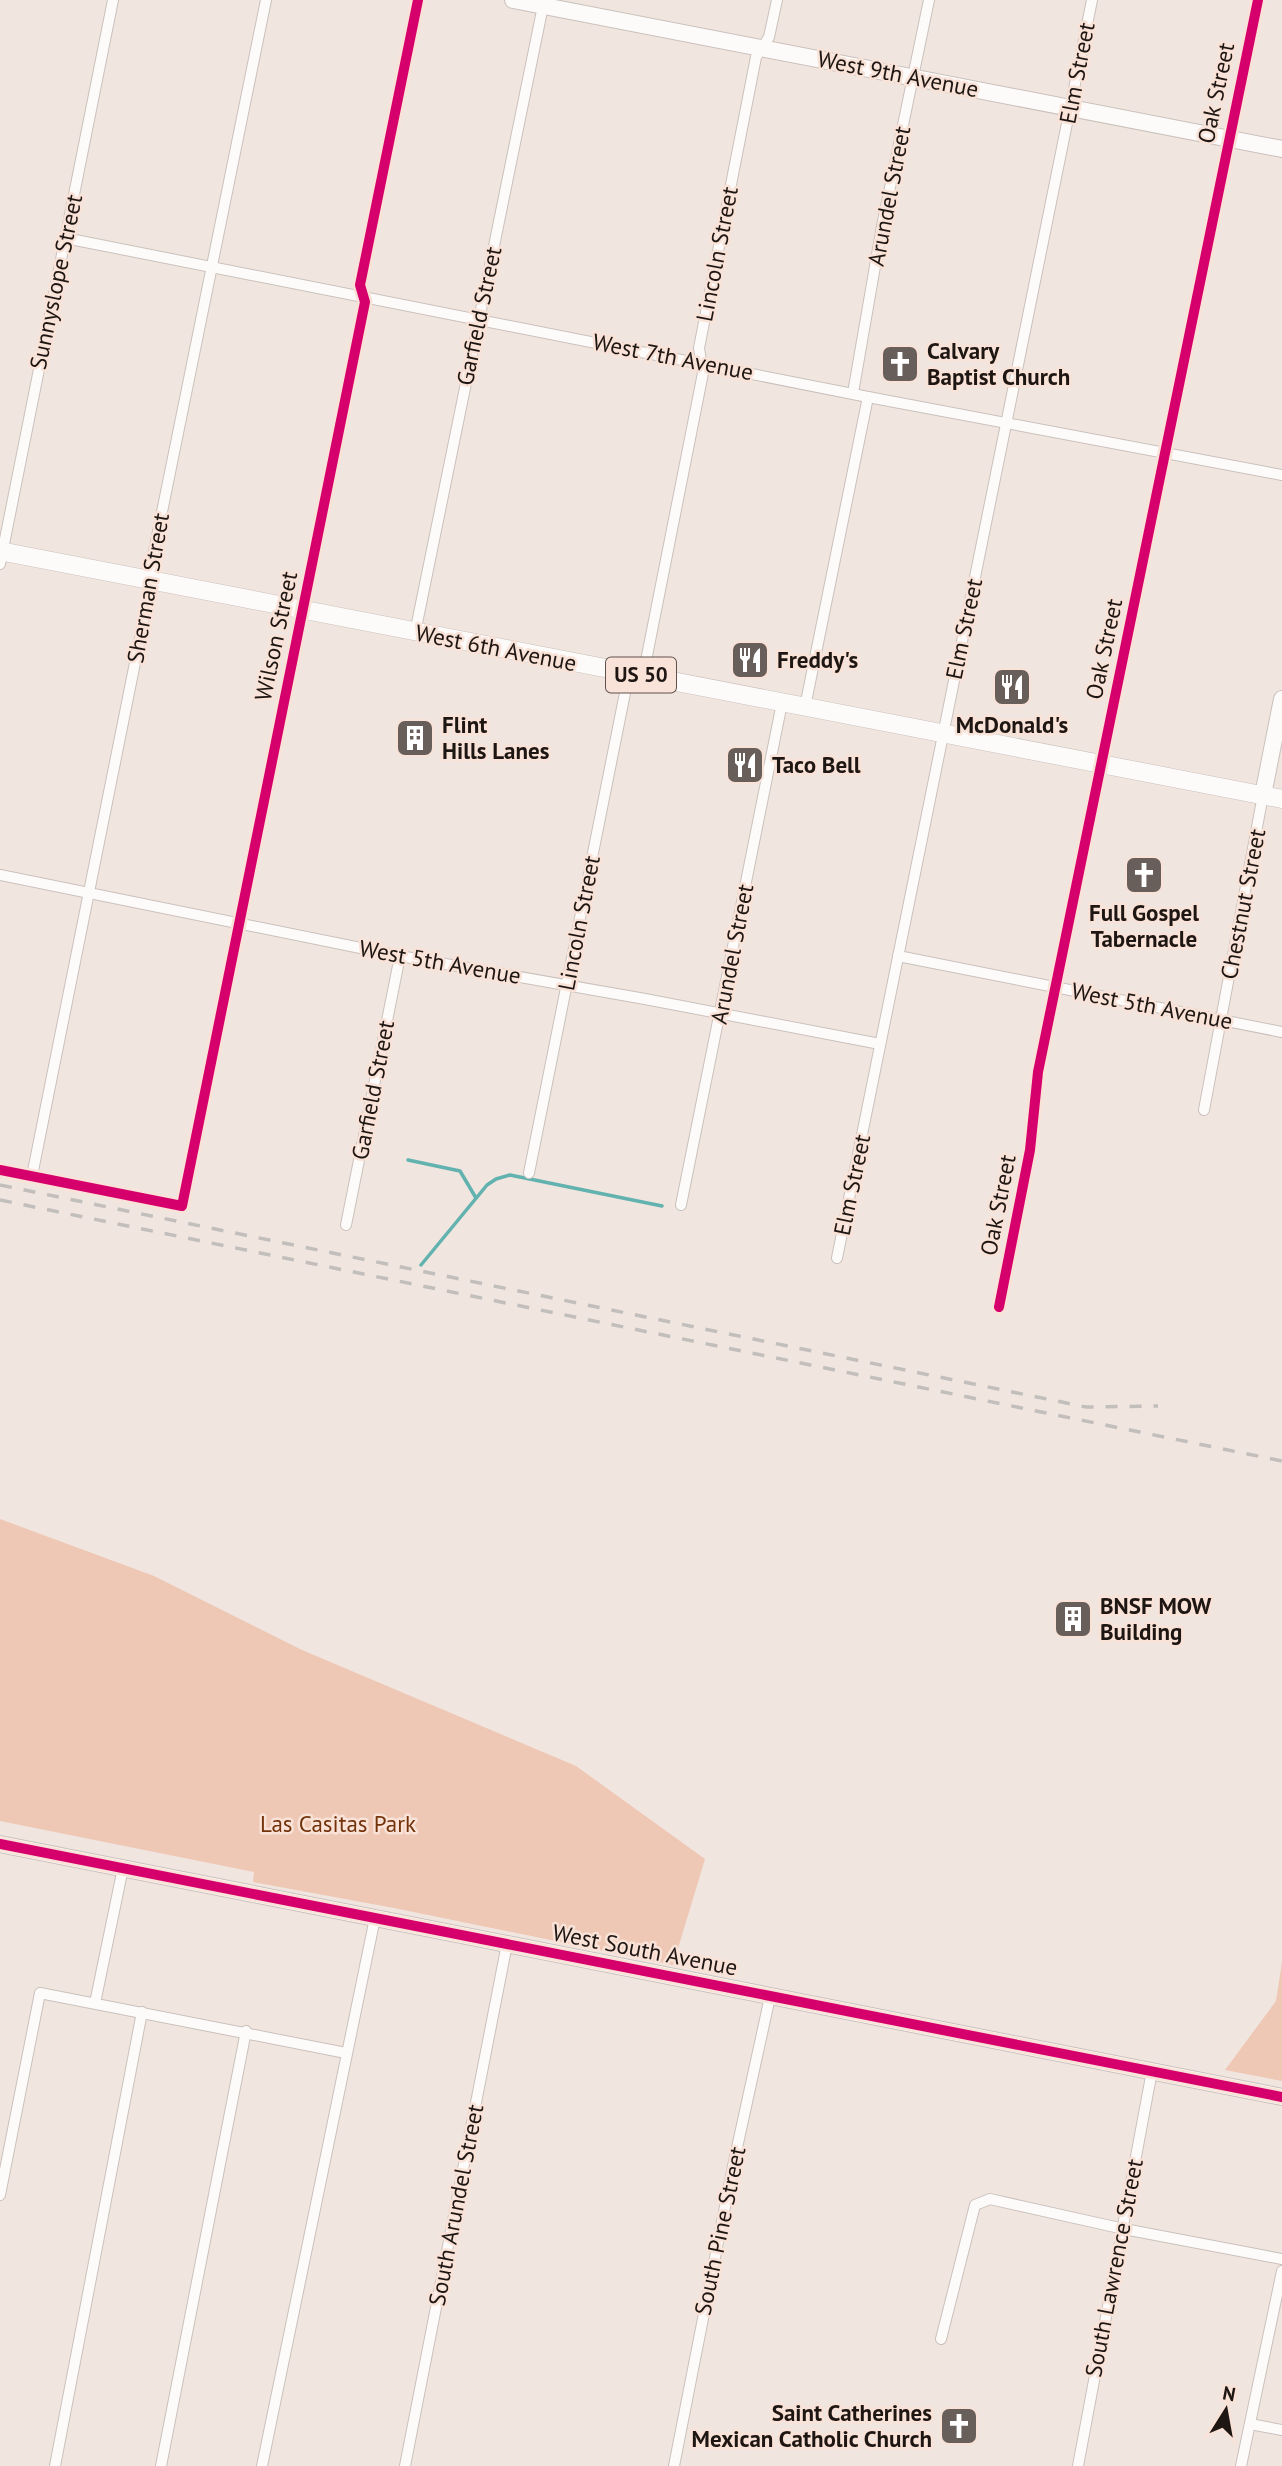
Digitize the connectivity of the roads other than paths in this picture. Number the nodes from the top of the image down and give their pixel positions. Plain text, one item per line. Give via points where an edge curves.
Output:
1 (113, 0) edge
2 (266, 0) edge
3 (418, 0) edge
4 (513, 0) edge
5 (777, 0) edge
6 (929, 0) edge
7 (1092, 0) edge
8 (1258, 0) edge
9 (544, 3) edge
10 (763, 48) junction
11 (913, 77) junction
12 (1070, 108) junction
13 (1228, 138) junction
14 (1282, 149) edge
15 (65, 238) junction
16 (211, 267) junction
17 (364, 296) junction
18 (478, 319) junction
19 (702, 363) junction
20 (853, 393) junction
21 (869, 397) junction
22 (1007, 423) junction
23 (1166, 452) junction
24 (1282, 475) edge
25 (0, 551) edge
26 (0, 564) edge
27 (150, 580) junction
28 (303, 610) junction
29 (415, 633) junction
30 (636, 675) junction
31 (1282, 699) edge
32 (782, 703) junction
33 (805, 707) junction
34 (942, 734) junction
35 (1102, 764) junction
36 (1264, 795) junction
37 (1282, 799) edge
38 (0, 875) edge
39 (89, 893) junction
40 (239, 923) junction
41 (400, 956) junction
42 (898, 956) junction
43 (567, 985) junction
44 (1055, 987) junction
45 (720, 1013) junction
46 (1221, 1020) junction
47 (1282, 1032) edge
48 (880, 1044) junction
49 (1204, 1110) dead end
50 (0, 1170) edge
51 (529, 1173) dead end
52 (32, 1176) junction
53 (681, 1205) dead end
54 (346, 1225) dead end
55 (837, 1258) dead end
56 (999, 1307) dead end
57 (0, 1844) edge
58 (123, 1868) junction
59 (375, 1918) junction
60 (508, 1944) junction
61 (770, 1997) junction
62 (95, 2003) junction
63 (142, 2012) junction
64 (246, 2031) junction
65 (346, 2053) junction
66 (1152, 2071) junction
67 (1282, 2097) edge
68 (0, 2195) edge
69 (1124, 2229) junction
70 (1282, 2259) edge
71 (1282, 2271) edge
72 (941, 2339) dead end
73 (1250, 2424) junction
74 (1282, 2430) edge
75 (55, 2466) edge
76 (161, 2466) edge
77 (262, 2466) edge
78 (405, 2466) edge
79 (674, 2466) edge
80 (1078, 2466) edge
81 (1241, 2466) edge

1 - 15 street, Sunnyslope Street
2 - 16 street, Sherman Street
3 - 17 street, Wilson Street via 360,285
4 - 9 main road, West 9th Avenue
5 - 10 street, Lincoln Street
6 - 11 street, Arundel Street
7 - 12 street, Elm Street
8 - 13 street, Oak Street
9 - 10 main road, West 9th Avenue
9 - 18 street, Garfield Street
10 - 11 main road, West 9th Avenue
10 - 19 street, Lincoln Street via 756,58 699,348
11 - 12 main road, West 9th Avenue
11 - 20 street, Arundel Street
12 - 13 main road, West 9th Avenue
12 - 22 street, Elm Street
13 - 14 main road, West 9th Avenue
13 - 23 street, Oak Street
15 - 16 street, West 7th Avenue
15 - 25 street, Sunnyslope Street
16 - 17 street, West 7th Avenue
16 - 27 street, Sherman Street
17 - 18 street, West 7th Avenue
17 - 28 street, Wilson Street
18 - 19 street, West 7th Avenue
18 - 29 street, Garfield Street
19 - 20 street, West 7th Avenue
19 - 30 street, Lincoln Street via 701,386
20 - 21 street, West 7th Avenue
21 - 22 street, West 7th Avenue
21 - 33 street
22 - 23 street, West 7th Avenue
22 - 34 street, Elm Street
23 - 24 street, West 7th Avenue
23 - 35 street, Oak Street
25 - 26 street, Sunnyslope Street
25 - 27 main road, West 6th Avenue / US 50
27 - 28 main road, West 6th Avenue / US 50
27 - 39 street, Sherman Street
28 - 29 main road, West 6th Avenue / US 50
28 - 40 street, Wilson Street
29 - 30 main road, West 6th Avenue / US 50
30 - 32 main road, West 6th Avenue / US 50
30 - 43 street, Lincoln Street
31 - 36 main road, Chestnut Street
32 - 33 main road, West 6th Avenue / US 50
32 - 45 street, Arundel Street
33 - 34 main road, West 6th Avenue / US 50
34 - 35 main road, West 6th Avenue / US 50
34 - 42 street, Elm Street
35 - 36 main road, West 6th Avenue / US 50
35 - 44 street, Oak Street
36 - 37 main road, West 6th Avenue / US 50
36 - 46 street, Chestnut Street
38 - 39 street, West 5th Avenue
39 - 40 street, West 5th Avenue
39 - 52 street, Sherman Street
40 - 41 street, West 5th Avenue
40 - 52 street, Wilson Street via 182,1206
41 - 43 street, West 5th Avenue
41 - 54 street, Garfield Street
42 - 44 street, West 5th Avenue
42 - 48 street, Elm Street
43 - 45 street, West 5th Avenue
43 - 51 street, Lincoln Street
44 - 46 street, West 5th Avenue
44 - 56 street, Oak Street
45 - 48 street, West 5th Avenue
45 - 53 street, Arundel Street
46 - 47 street, West 5th Avenue
46 - 49 street, Chestnut Street
48 - 55 street, Elm Street
50 - 52 street
57 - 58 main road, West South Avenue
58 - 59 main road, West South Avenue
58 - 62 street
59 - 60 main road, West South Avenue
59 - 65 street
60 - 61 main road, West South Avenue
60 - 78 street, South Arundel Street
61 - 66 main road, West South Avenue
61 - 79 street, South Pine Street
62 - 63 street
62 - 68 street via 40,1993
63 - 64 street
63 - 75 street
64 - 65 street
64 - 76 street
65 - 77 street
66 - 67 main road, West South Avenue
66 - 69 street, South Lawrence Street
69 - 70 street
69 - 72 street via 990,2199 975,2205
69 - 80 street, South Lawrence Street
71 - 73 street
73 - 74 street
73 - 81 street

